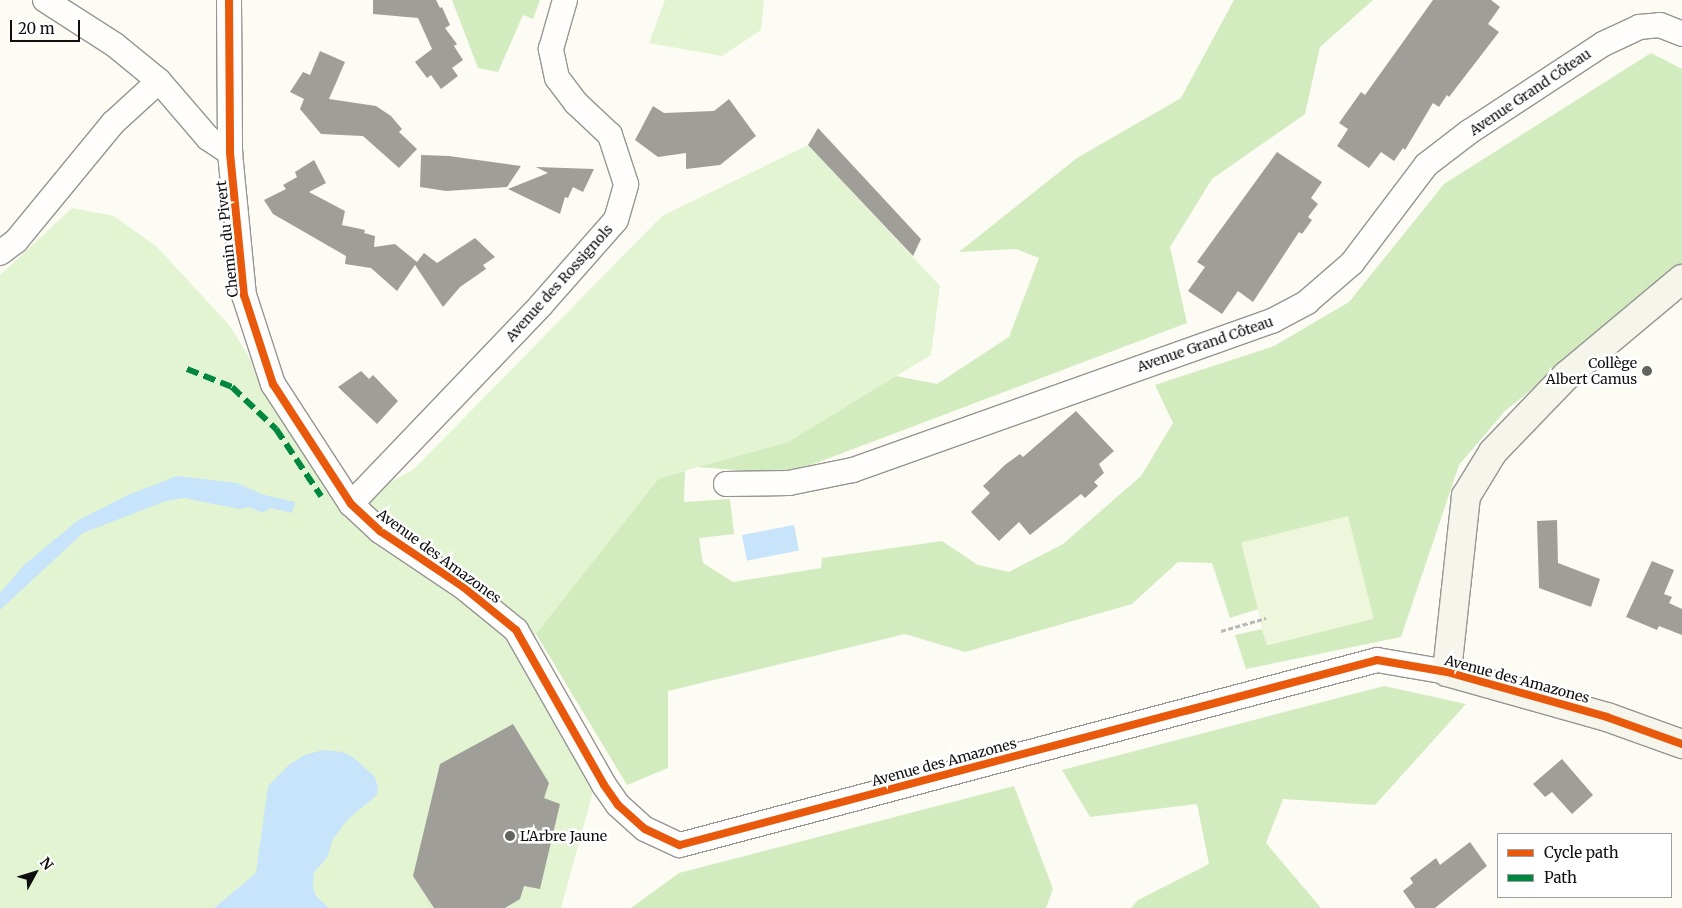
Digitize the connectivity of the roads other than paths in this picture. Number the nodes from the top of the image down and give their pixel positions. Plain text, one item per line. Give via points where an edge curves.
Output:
1 (45, 0) edge
2 (229, 0) edge
3 (565, 0) edge
4 (1682, 34) edge
5 (159, 81) junction
6 (230, 153) junction
7 (0, 253) edge
8 (1682, 279) edge
9 (726, 484) dead end
10 (351, 504) junction
11 (1447, 672) junction
12 (1682, 744) edge

1 - 5 street via 115,45
2 - 6 street, Chemin du Pivert
3 - 10 street, Avenue des Rossignols via 551,49 557,78 576,103 610,135 626,184 616,220 541,305
4 - 9 street, Avenue Grand Côteau via 1660,25 1639,27 1603,44 1469,132 1426,165 1352,263 1307,302 1272,321 854,470 789,484
5 - 6 street via 208,138
5 - 7 street via 114,123 16,241
6 - 10 street, Chemin du Pivert via 244,295 273,384
8 - 11 street via 1567,375 1493,452 1466,496
10 - 11 street, Avenue des Amazones via 380,531 462,586 516,630 618,805 645,829 680,845 1377,660
11 - 12 street, Avenue des Amazones via 1607,716

